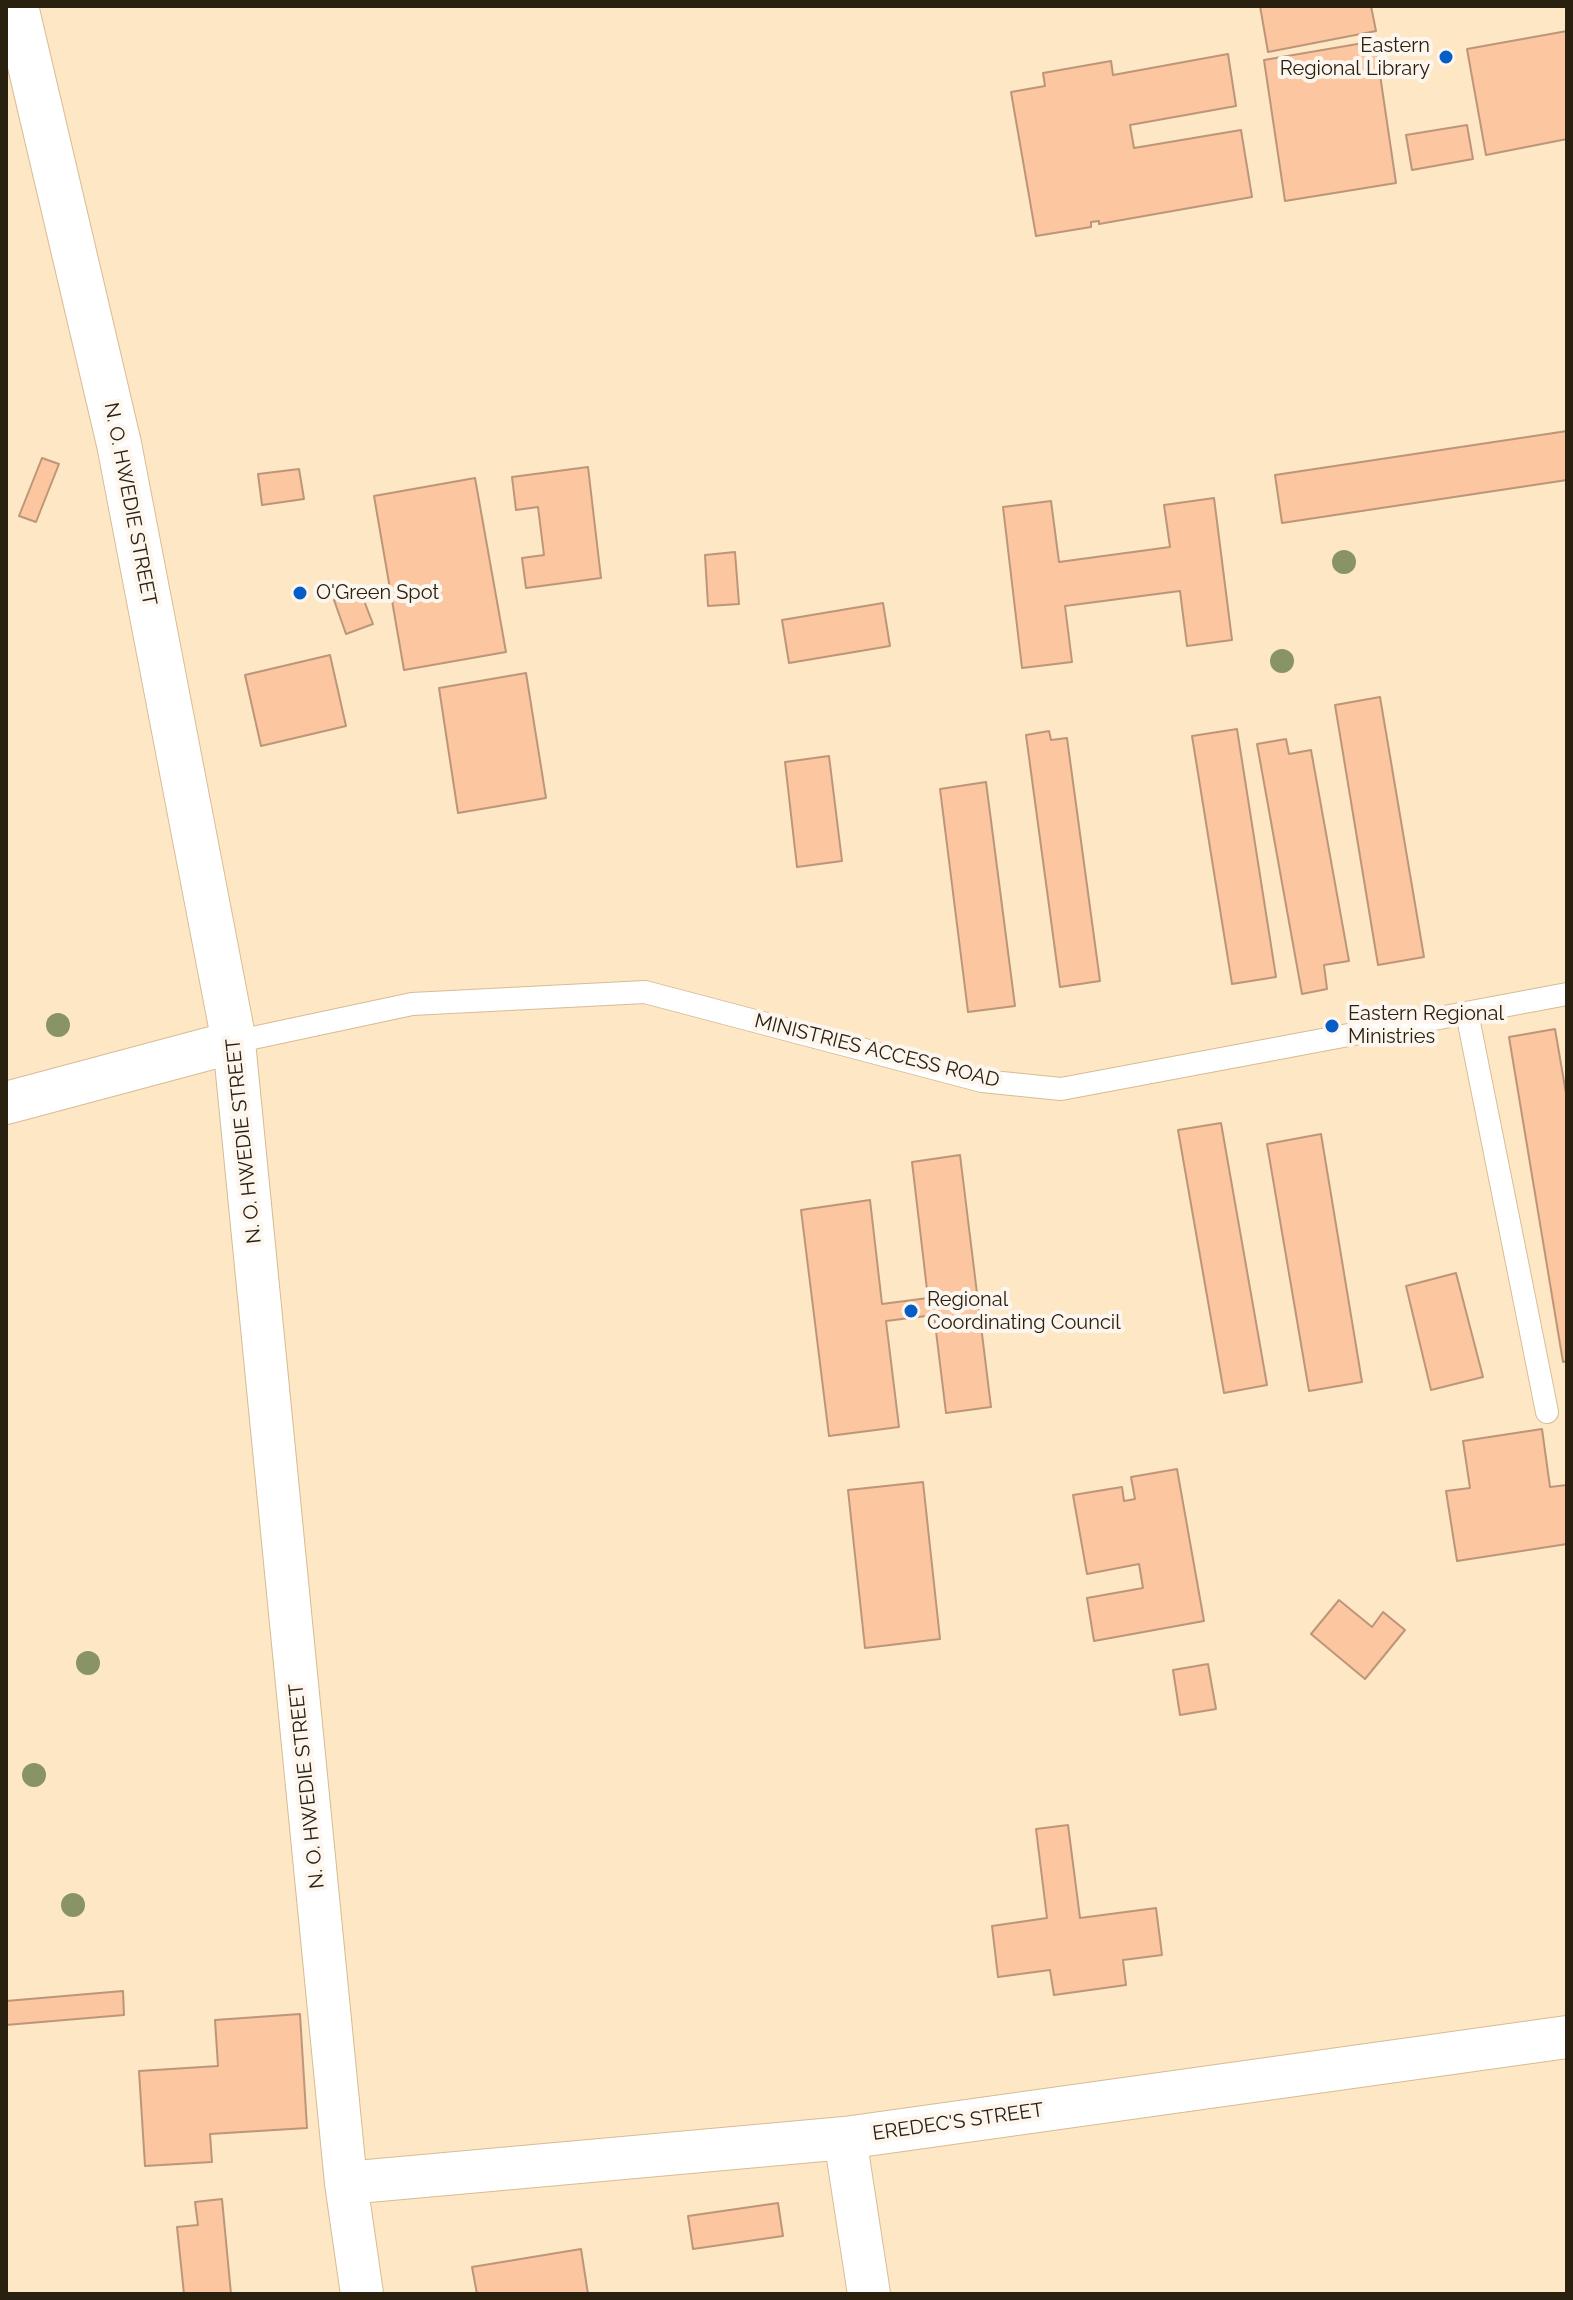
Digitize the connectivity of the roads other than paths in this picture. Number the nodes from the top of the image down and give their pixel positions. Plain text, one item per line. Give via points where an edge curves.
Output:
1 (16, 6) edge
2 (1567, 994) edge
3 (1467, 1013) junction
4 (234, 1042) junction
5 (6, 1103) edge
6 (1547, 1412) dead end
7 (1567, 2037) edge
8 (845, 2138) junction
9 (346, 2183) junction
10 (362, 2294) edge
11 (869, 2294) edge

1 - 4 street, N. O. HWEDIE STREET via 119,444
2 - 3 lane, MINISTRIES ACCESS ROAD
3 - 4 lane, MINISTRIES ACCESS ROAD via 1061,1089 982,1081 645,992 412,1004
3 - 6 lane
4 - 5 street
4 - 9 street, N. O. HWEDIE STREET
7 - 8 street, EREDEC'S STREET
8 - 9 street, EREDEC'S STREET
8 - 11 street
9 - 10 street, N. O. HWEDIE STREET

